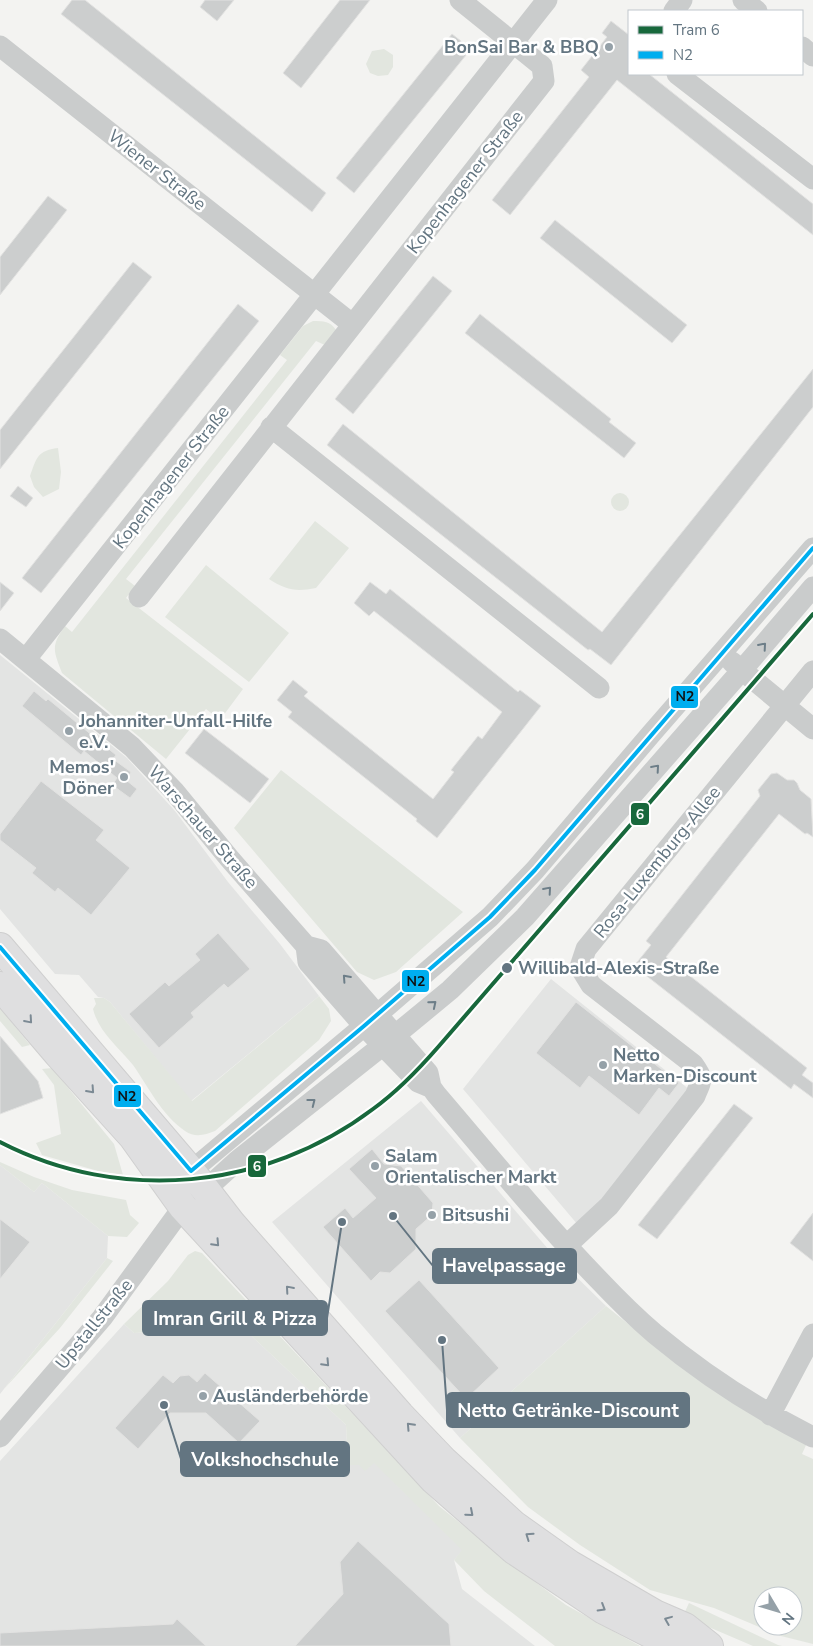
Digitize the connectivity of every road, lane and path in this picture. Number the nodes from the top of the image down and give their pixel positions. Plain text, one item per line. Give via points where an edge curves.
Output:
1 (460, 0) edge
2 (547, 0) edge
3 (743, 0) edge
4 (756, 10) edge
5 (513, 42) junction
6 (0, 46) edge
7 (803, 48) edge
8 (813, 56) edge
9 (678, 75) edge
10 (813, 179) edge
11 (314, 294) junction
12 (352, 324) junction
13 (272, 427) junction
14 (813, 548) edge
15 (813, 587) edge
16 (139, 597) dead end
17 (0, 639) edge
18 (722, 653) junction
19 (26, 660) junction
20 (742, 670) junction
21 (813, 671) edge
22 (599, 688) dead end
23 (784, 706) junction
24 (813, 729) edge
25 (0, 947) edge
26 (0, 986) edge
27 (371, 1020) junction
28 (389, 1041) junction
29 (198, 1181) junction
30 (183, 1207) junction
31 (566, 1246) junction
32 (813, 1334) edge
33 (770, 1415) junction
34 (0, 1437) edge
35 (813, 1437) edge
36 (680, 1646) edge
37 (709, 1646) edge

1 - 5 street
2 - 5 street, Kopenhagener Straße
3 - 4 street
5 - 11 street, Kopenhagener Straße
5 - 12 street, Kopenhagener Straße via 542,66 544,81
6 - 11 street, Wiener Straße
7 - 8 street
9 - 10 street
11 - 12 street
11 - 19 street, Kopenhagener Straße
12 - 13 street, Kopenhagener Straße
13 - 16 street, Kopenhagener Straße
13 - 22 street
14 - 18 street
20 -> 15 street
17 - 19 street, Warschauer Straße
18 - 20 street
18 - 27 street via 535,870 490,917
19 - 27 street, Warschauer Straße via 132,747 174,791 306,946 308,962
20 - 23 street
28 -> 20 street via 450,990 525,917
21 - 23 street, Rosa-Luxemburg-Allee
23 - 24 street
23 - 31 street, Rosa-Luxemburg-Allee via 586,949 580,967 591,985 692,1064 701,1075 701,1083 695,1096 609,1206
25 - 29 main road
26 -> 30 main road via 133,1137
27 - 28 street
27 - 29 street
29 -> 28 street via 237,1161
28 - 31 street via 418,1082 431,1087
29 - 30 street, Upstallstraße
37 -> 29 main road via 685,1627 655,1614 569,1564 514,1525 442,1460 237,1230
30 - 34 street, Upstallstraße via 102,1318
30 -> 36 main road via 434,1480 466,1510 514,1550 604,1610
31 - 33 street via 655,1334
32 - 33 street
33 - 35 street

